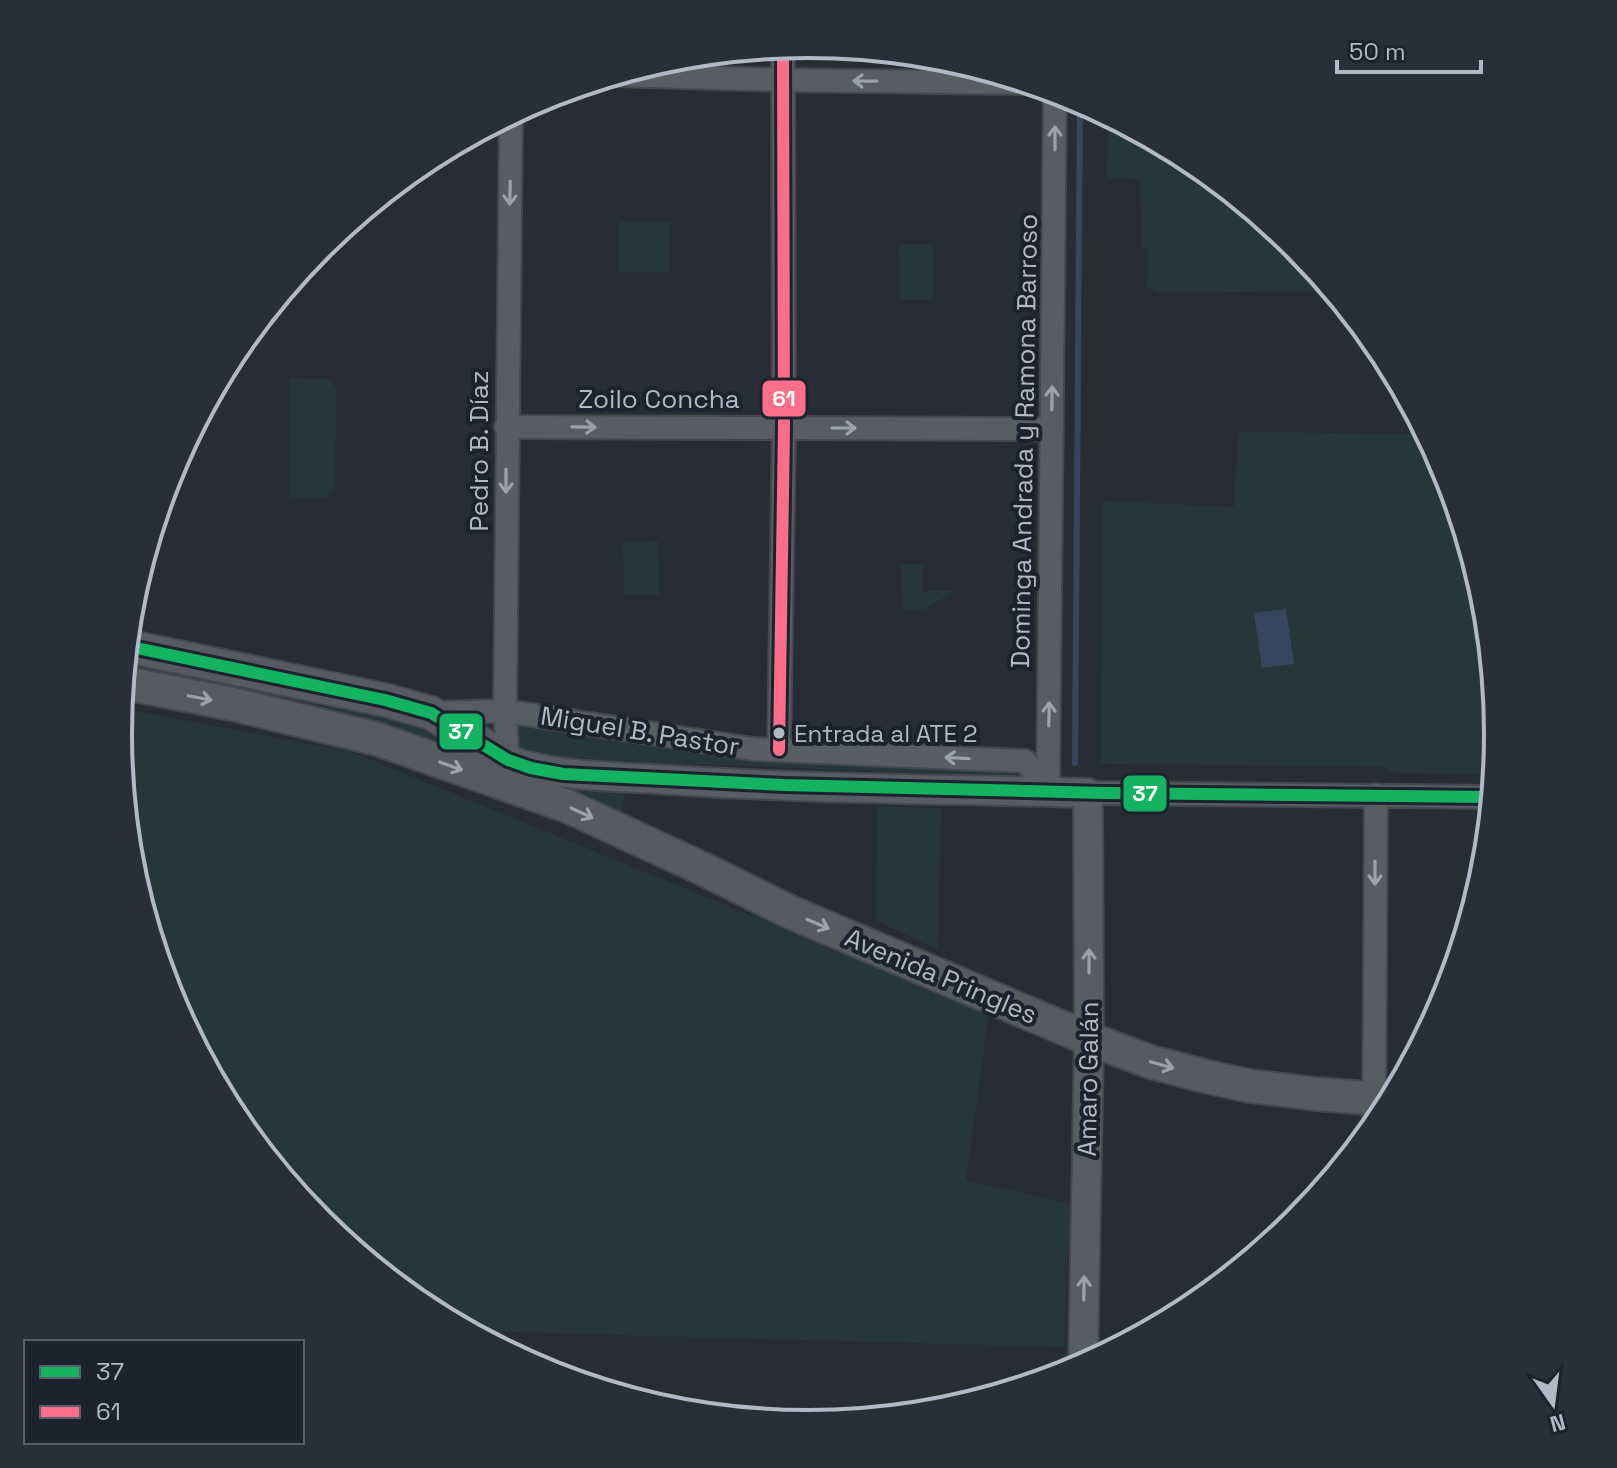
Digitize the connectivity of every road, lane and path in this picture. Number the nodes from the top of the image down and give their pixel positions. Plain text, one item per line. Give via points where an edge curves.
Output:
1 (783, 59) edge
2 (655, 76) edge
3 (783, 80) junction
4 (988, 83) edge
5 (1055, 105) edge
6 (511, 128) edge
7 (506, 427) junction
8 (784, 428) junction
9 (1052, 429) junction
10 (138, 648) edge
11 (134, 685) edge
12 (505, 711) junction
13 (431, 713) junction
14 (779, 750) junction
15 (508, 774) junction
16 (1048, 792) junction
17 (1088, 793) junction
18 (1376, 795) junction
19 (1481, 797) edge
20 (1089, 1039) junction
21 (1380, 1095) edge
22 (1372, 1108) edge
23 (1083, 1351) edge

1 - 3 street
2 - 3 street
4 -> 3 street
3 - 8 street
9 -> 5 street, Dominga Andrada y Ramona Barroso
6 -> 7 street, Pedro B. Díaz
7 -> 8 street, Zoilo Concha
7 -> 12 street, Pedro B. Díaz
8 -> 9 street, Zoilo Concha
8 - 14 street
16 -> 9 street, Dominga Andrada y Ramona Barroso
10 - 13 main road
11 -> 15 main road via 232,704
12 - 13 street, Miguel B. Pastor
12 - 14 street, Miguel B. Pastor
12 - 15 street, Pedro B. Díaz
13 - 15 main road
16 -> 14 street, Miguel B. Pastor via 1025,761
15 - 16 street, Miguel B. Pastor via 531,768 719,783
15 -> 20 main road, Avenida Pringles via 790,912
16 - 17 street, Miguel B. Pastor
17 - 18 street, Miguel B. Pastor
20 -> 17 street, Amaro Galán
18 - 19 street, Miguel B. Pastor
18 -> 21 street
20 -> 22 main road, Avenida Pringles via 1204,1076
23 -> 20 street, Amaro Galán

